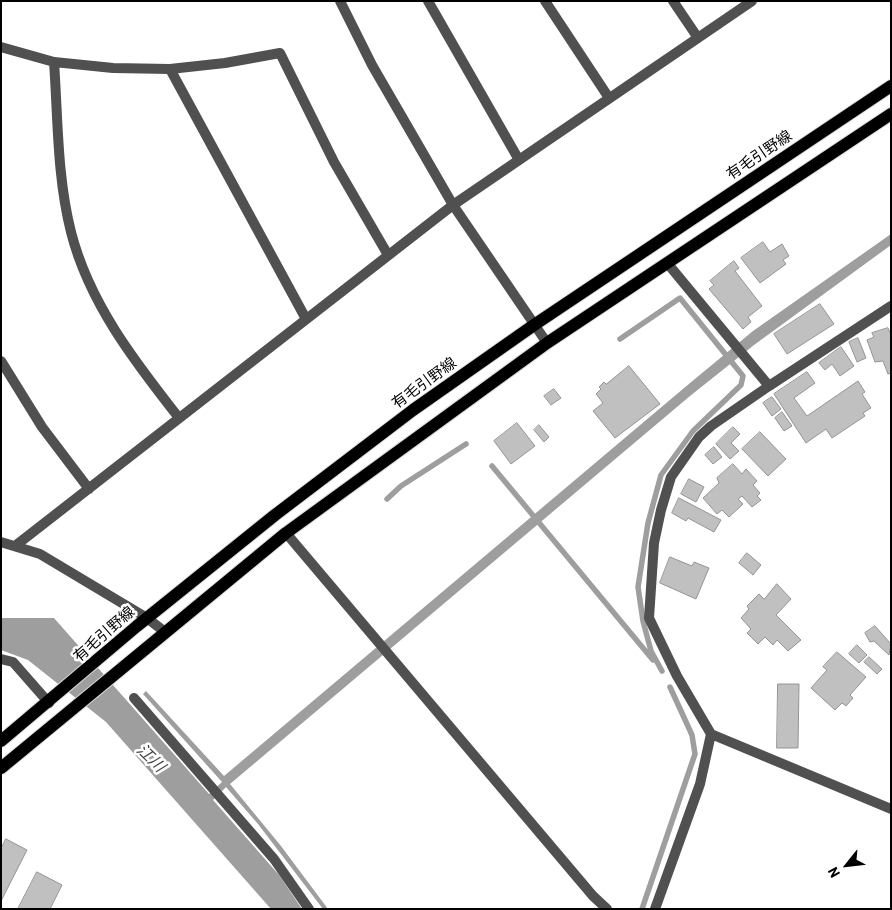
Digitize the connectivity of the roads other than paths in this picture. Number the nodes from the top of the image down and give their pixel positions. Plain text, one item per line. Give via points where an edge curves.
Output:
1 (340, 1) edge
2 (428, 1) edge
3 (545, 1) edge
4 (673, 1) edge
5 (752, 1) edge
6 (698, 38) junction
7 (1, 48) edge
8 (54, 62) junction
9 (170, 69) junction
10 (891, 86) edge
11 (609, 98) junction
12 (891, 114) edge
13 (519, 160) junction
14 (453, 205) junction
15 (388, 255) junction
16 (668, 264) junction
17 (891, 306) edge
18 (306, 319) junction
19 (534, 325) junction
20 (547, 343) junction
21 (1, 361) edge
22 (769, 386) junction
23 (179, 418) junction
24 (89, 489) junction
25 (286, 533) junction
26 (1, 542) edge
27 (15, 546) junction
28 (147, 618) junction
29 (160, 636) junction
30 (1, 659) edge
31 (134, 698) dead end
32 (49, 703) junction
33 (710, 734) junction
34 (1, 741) edge
35 (1, 768) edge
36 (891, 809) edge
37 (309, 909) edge
38 (607, 909) edge
39 (655, 909) edge

1 - 14 street via 372,65
2 - 13 street
3 - 11 street
4 - 6 street
5 - 6 street
6 - 11 street
7 - 8 street
8 - 9 street
8 - 23 street via 60,162 71,232 85,275 108,319 138,365
9 - 15 street via 280,53 334,162
9 - 18 street
10 - 19 main road, 有毛引野線
11 - 13 street
12 - 16 main road
13 - 14 street
14 - 15 street
14 - 19 street
15 - 18 street
16 - 20 main road
16 - 22 street
17 - 22 street
18 - 23 street
19 - 20 street
19 - 28 main road, 有毛引野線 via 275,515
20 - 25 main road
21 - 24 street via 42,427
22 - 33 street via 699,437 671,477 654,543 649,618
23 - 24 street
24 - 27 street
25 - 29 main road
25 - 38 street
26 - 27 street
27 - 28 street via 40,554
28 - 29 street
28 - 32 main road, 有毛引野線
29 - 35 main road
30 - 32 street via 13,662
31 - 37 street via 274,859
32 - 34 main road, 有毛引野線
33 - 36 street
33 - 39 street via 700,784

